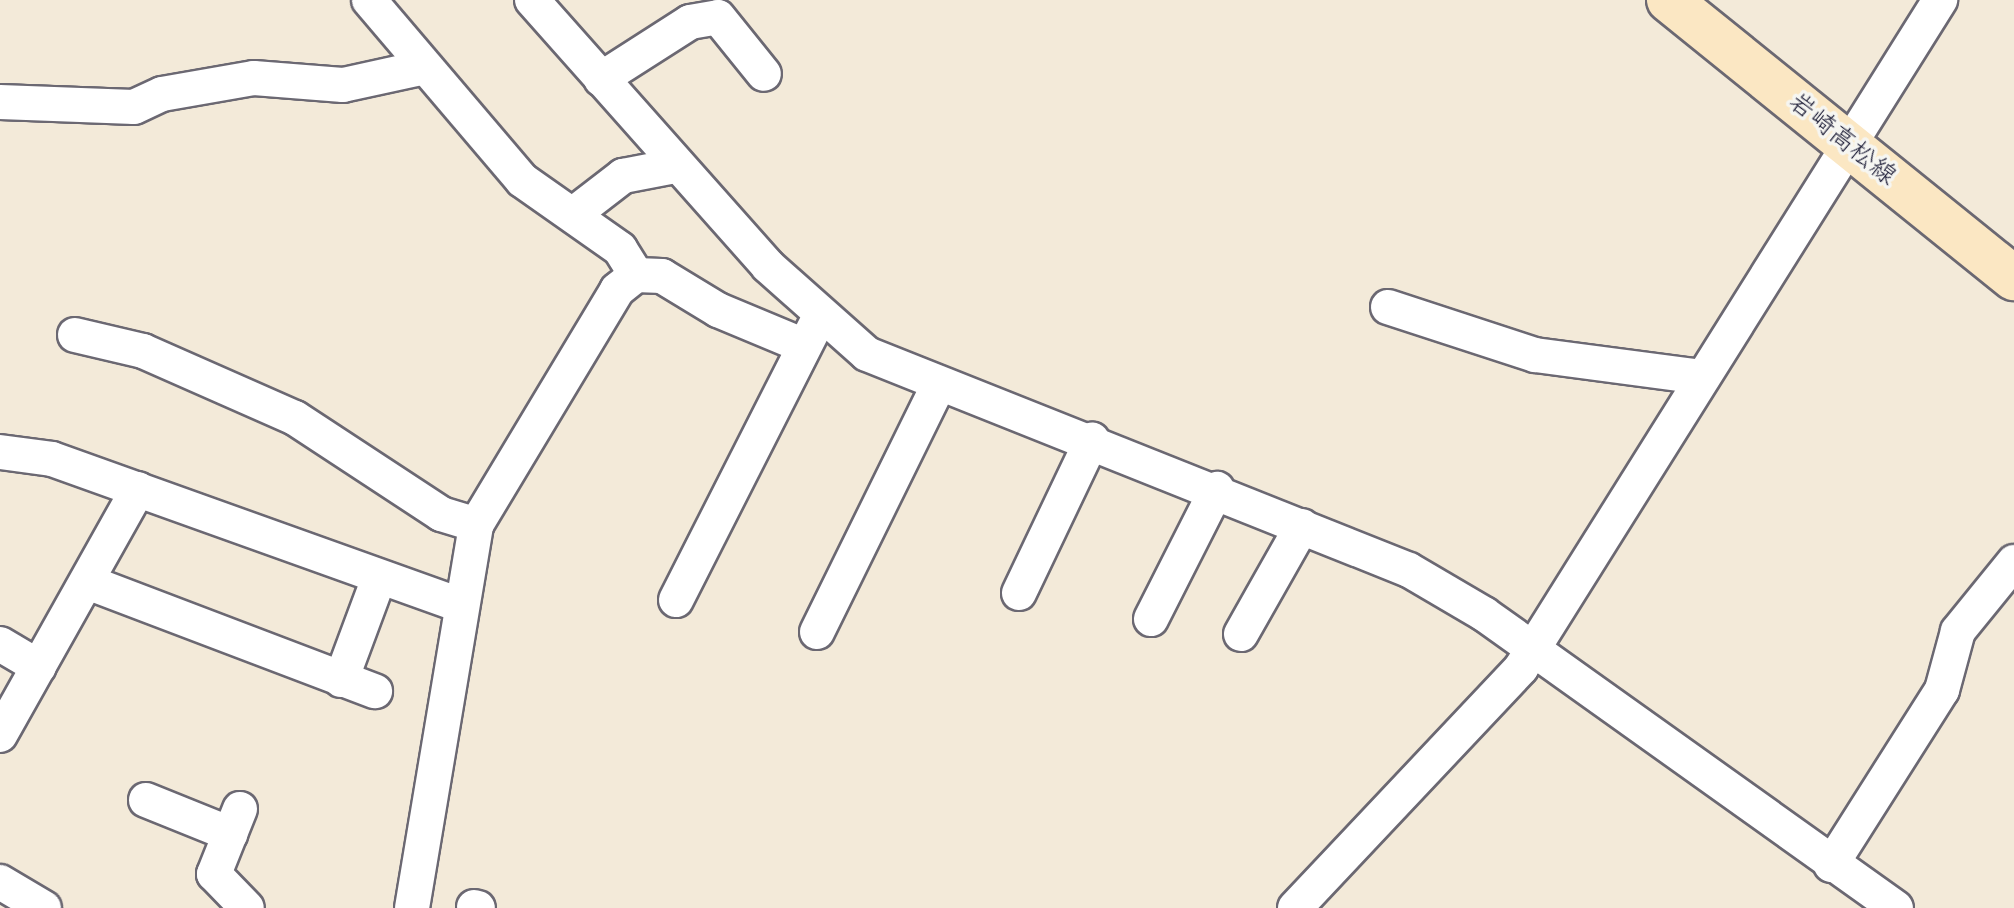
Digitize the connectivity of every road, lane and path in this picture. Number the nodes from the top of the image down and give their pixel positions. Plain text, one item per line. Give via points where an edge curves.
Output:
1 (369, 0) edge
2 (532, 0) edge
3 (1669, 0) edge
4 (1940, 0) edge
5 (420, 68) junction
6 (764, 74) dead end
7 (601, 79) junction
8 (0, 102) edge
9 (1850, 140) junction
10 (675, 166) junction
11 (575, 213) junction
12 (636, 275) junction
13 (2014, 278) edge
14 (1388, 307) dead end
15 (821, 317) junction
16 (75, 335) dead end
17 (802, 345) junction
18 (1703, 377) junction
19 (938, 386) junction
20 (1092, 440) junction
21 (0, 452) edge
22 (138, 489) junction
23 (1217, 489) junction
24 (476, 525) junction
25 (1302, 526) junction
26 (2014, 562) edge
27 (379, 578) junction
28 (90, 583) junction
29 (1019, 593) dead end
30 (676, 600) dead end
31 (458, 604) junction
32 (1151, 619) dead end
33 (817, 632) dead end
34 (1241, 634) dead end
35 (0, 644) edge
36 (1533, 649) junction
37 (39, 667) junction
38 (341, 680) junction
39 (375, 691) dead end
40 (0, 735) edge
41 (146, 800) dead end
42 (1831, 865) junction
43 (0, 882) edge
44 (44, 908) edge
45 (247, 908) edge
46 (412, 908) edge
47 (1295, 908) edge
48 (1896, 908) edge

1 - 5 street
2 - 7 street
3 - 9 main road, 岩崎高松線
4 - 9 street
5 - 8 street via 343,85 254,78 162,94 134,107
5 - 11 street via 522,180
6 - 7 street via 718,17 690,22
7 - 10 street
9 - 13 main road, 岩崎高松線
9 - 18 street
10 - 11 street via 623,176
10 - 15 street
11 - 12 street via 620,249
12 - 17 street via 662,276 718,310
12 - 24 street via 617,290 574,357
14 - 18 street via 1535,355
15 - 17 street
15 - 19 street via 867,354
16 - 24 street via 143,351 295,418 441,514
17 - 30 street
18 - 36 street
19 - 20 street
19 - 33 street
20 - 23 street
20 - 29 street
21 - 22 street via 52,459
22 - 27 street
22 - 28 street
23 - 25 street
23 - 32 street
24 - 31 street
25 - 34 street
25 - 36 street via 1409,570
26 - 42 street via 1958,631 1942,690
27 - 31 street
27 - 38 street
28 - 37 street
28 - 38 street
31 - 46 street via 435,792 421,828
35 - 37 street
36 - 42 street
36 - 47 street via 1465,732
37 - 40 street
38 - 39 street
41 - 45 street via 235,822 214,874
42 - 48 street
43 - 44 street

